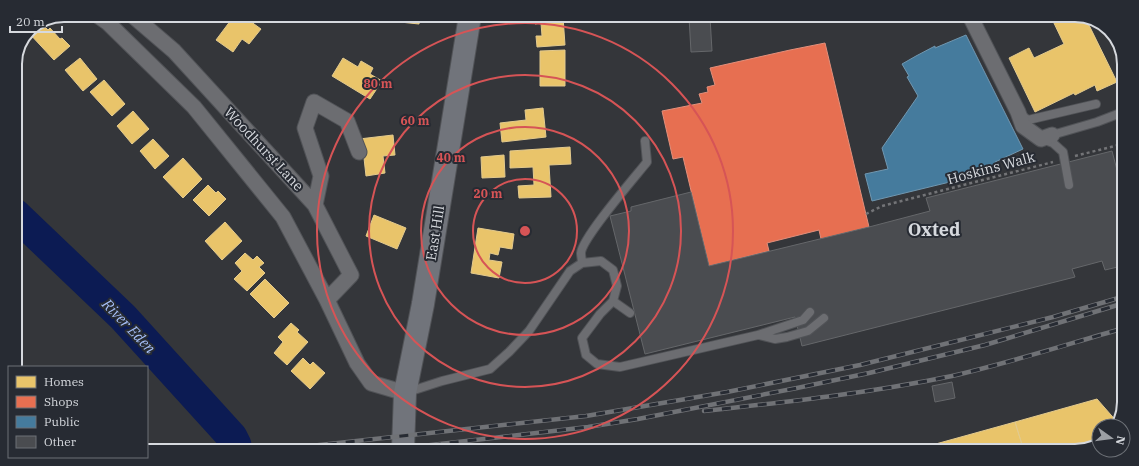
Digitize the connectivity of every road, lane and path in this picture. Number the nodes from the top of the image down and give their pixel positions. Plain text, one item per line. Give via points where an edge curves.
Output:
1 (108, 22) edge
2 (140, 22) edge
3 (469, 22) edge
4 (973, 22) edge
5 (1096, 104) dead end
6 (1018, 112) junction
7 (1117, 114) edge
8 (1046, 137) junction
9 (645, 140) dead end
10 (1117, 146) edge
11 (359, 152) dead end
12 (1065, 159) junction
13 (1069, 185) dead end
14 (315, 205) junction
15 (866, 214) dead end
16 (582, 263) junction
17 (327, 300) junction
18 (613, 301) junction
19 (810, 312) dead end
20 (630, 313) dead end
21 (824, 318) dead end
22 (758, 335) junction
23 (405, 393) junction
24 (403, 444) edge

1 - 17 street, Woodhurst Lane via 194,107 278,210
2 - 14 street, Woodhurst Lane via 174,51
3 - 23 main road, East Hill via 424,304
4 - 6 street
5 - 6 lane via 1028,120
6 - 8 street via 1023,126
7 - 8 lane
8 - 12 lane via 1063,152
9 - 16 lane via 647,162 588,237 581,252
10 - 12 path, Hoskins Walk
11 - 14 street via 347,121 314,102 305,128 321,176
12 - 13 lane
12 - 15 path, Hoskins Walk via 882,206
14 - 17 street, Woodhurst Lane via 351,275
16 - 18 lane via 601,261 613,270 617,286
16 - 23 lane via 570,271 529,331 490,369
17 - 23 street, Woodhurst Lane via 356,363 371,383
18 - 20 lane
18 - 22 lane via 582,338 586,355 597,364 620,368
19 - 22 lane via 804,320
21 - 22 lane via 808,331 787,337 775,339
23 - 24 main road, East Hill

